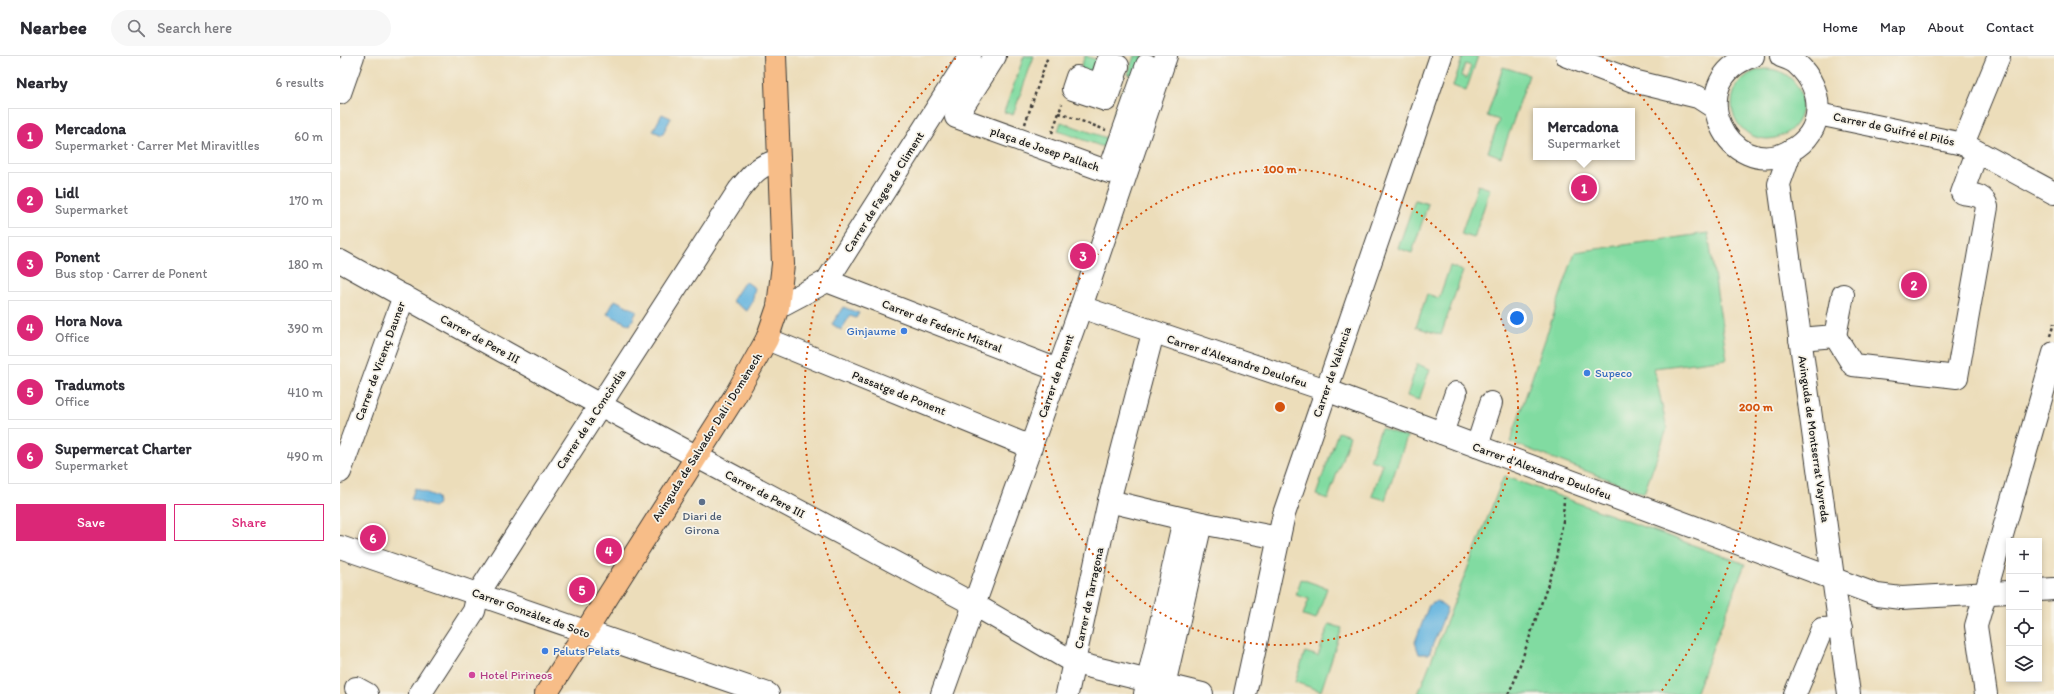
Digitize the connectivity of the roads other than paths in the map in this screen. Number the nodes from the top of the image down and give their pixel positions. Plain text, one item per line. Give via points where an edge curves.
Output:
1 (353, 56) edge
2 (775, 56) edge
3 (970, 56) edge
4 (995, 56) edge
5 (1150, 56) edge
6 (1166, 56) edge
7 (1441, 56) edge
8 (1567, 56) edge
9 (1593, 56) edge
10 (1753, 56) edge
11 (1781, 56) edge
12 (1999, 56) edge
13 (1721, 82) junction
14 (340, 92) edge
15 (1715, 108) junction
16 (1818, 114) junction
17 (1970, 148) junction
18 (1792, 150) junction
19 (1754, 154) junction
20 (779, 160) junction
21 (1779, 184) junction
22 (2054, 193) edge
23 (340, 261) edge
24 (826, 281) junction
25 (1843, 295) dead end
26 (404, 296) junction
27 (778, 307) junction
28 (1081, 307) junction
29 (1153, 333) junction
30 (1835, 336) junction
31 (767, 339) junction
32 (1800, 340) junction
33 (2054, 353) edge
34 (1058, 370) junction
35 (1326, 390) junction
36 (1456, 392) dead end
37 (1491, 403) dead end
38 (600, 405) junction
39 (1442, 433) junction
40 (1477, 446) junction
41 (1031, 447) junction
42 (696, 456) junction
43 (340, 472) edge
44 (1109, 501) junction
45 (1192, 521) junction
46 (1279, 538) junction
47 (340, 547) edge
48 (1834, 579) junction
49 (2054, 589) edge
50 (2042, 590) edge
51 (2006, 592) edge
52 (478, 594) junction
53 (1985, 594) junction
54 (974, 605) junction
55 (1841, 628) junction
56 (585, 632) junction
57 (1075, 663) junction
58 (1155, 689) edge
59 (420, 694) edge
60 (546, 694) edge
61 (768, 694) edge
62 (942, 694) edge
63 (1068, 694) edge
64 (1202, 694) edge
65 (1245, 694) edge
66 (1795, 694) edge
67 (1849, 694) edge
68 (1986, 694) edge

1 - 14 street
2 - 20 main road, Avinguda de Salvador Dalí i Domènech
3 - 24 street, Carrer de Fages de Climent
4 - 5 street, plaça de Josep Pallach via 956,117 1110,172
6 - 28 street, Carrer de Ponent
7 - 35 street, Carrer de València
8 - 15 street via 1633,81 1698,97
9 - 13 street via 1642,72 1702,85
10 - 13 street via 1743,59 1730,69
11 - 16 street via 1796,62 1810,76 1817,94
12 - 17 street
13 - 15 street
15 - 19 street via 1718,122 1725,135 1735,145
16 - 17 street, Carrer de Guifré el Pilós
16 - 18 street via 1813,129 1803,142
17 - 22 street, Carrer de Guifré el Pilós
17 - 30 street via 1962,192 1980,196 1986,201 1987,207 1957,377 1853,366
18 - 19 street via 1776,156
18 - 21 street, Avinguda de Montserrat Vayreda
19 - 21 street
20 - 27 main road, Avinguda de Salvador Dalí i Domènech via 783,264
20 - 38 street, Carrer de la Concòrdia via 762,165 739,190
21 - 32 street, Avinguda de Montserrat Vayreda
23 - 26 street, Carrer de Pere III
24 - 27 street, Carrer de Fages de Climent
24 - 34 street, Carrer de Federic Mistral
25 - 30 street
26 - 38 street, Carrer de Pere III
26 - 43 street, Carrer de Vicenç Dauner
27 - 31 main road, Avinguda de Salvador Dalí i Domènech
28 - 29 street, Carrer d'Alexandre Deulofeu
28 - 34 street, Carrer de Ponent
29 - 35 street, Carrer d'Alexandre Deulofeu
29 - 44 street, Carrer de Tarragona
30 - 32 street
31 - 41 street, Passatge de Ponent
31 - 42 main road, Avinguda de Salvador Dalí i Domènech via 735,396
32 - 48 street, Avinguda de Montserrat Vayreda
33 - 53 street
34 - 41 street, Carrer de Ponent
35 - 39 street, Carrer d'Alexandre Deulofeu
35 - 46 street, Carrer de València via 1284,514
36 - 39 street
37 - 40 street
38 - 42 street, Carrer de Pere III
38 - 52 street, Carrer de la Concòrdia
39 - 40 street, Carrer d'Alexandre Deulofeu
40 - 48 street, Carrer d'Alexandre Deulofeu
41 - 54 street, Carrer de Ponent
42 - 54 street, Carrer de Pere III
42 - 56 main road, Avinguda de Salvador Dalí i Domènech
44 - 45 street
44 - 57 street, Carrer de Tarragona
45 - 46 street
45 - 58 street
46 - 65 street, Carrer de València
47 - 52 street, Carrer Gonzàlez de Soto
48 - 53 street, Carrer d'Alexandre Deulofeu via 1877,595 1901,598
48 - 55 street, Avinguda de Montserrat Vayreda
49 - 50 street
51 - 53 street, Carrer d'Alexandre Deulofeu
52 - 56 street, Carrer Gonzàlez de Soto
52 - 59 street, Carrer de la Concòrdia via 474,611
53 - 68 street via 1976,626
54 - 57 street, Carrer de Pere III
54 - 62 street, Carrer de Ponent
55 - 66 street via 1822,629
55 - 67 street, Avinguda de Montserrat Vayreda
56 - 60 main road, Avinguda de Salvador Dalí i Domènech
56 - 61 street, Carrer Gonzàlez de Soto
57 - 58 street, Carrer de Pere III
57 - 63 street, Carrer de Tarragona
58 - 64 street, Carrer de Pere III

